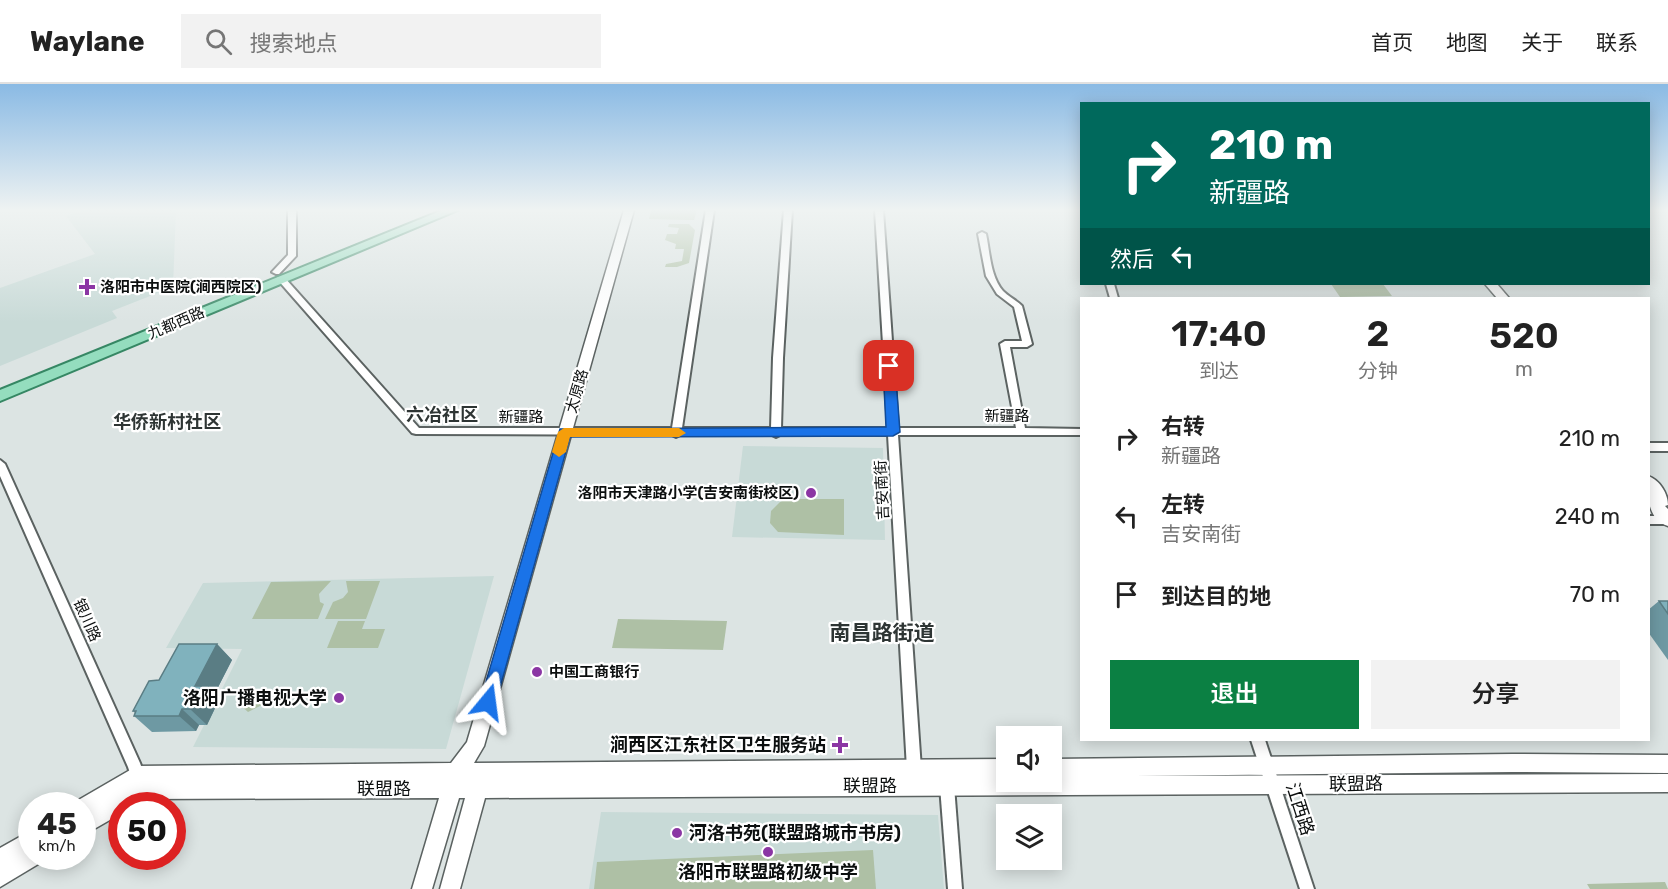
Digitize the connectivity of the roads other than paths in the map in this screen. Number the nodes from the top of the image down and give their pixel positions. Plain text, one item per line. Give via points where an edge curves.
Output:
1 (292, 248) edge
2 (344, 248) edge
3 (352, 248) edge
4 (618, 248) edge
5 (704, 248) edge
6 (785, 248) edge
7 (881, 248) edge
8 (985, 248) edge
9 (279, 275) junction
10 (1482, 285) edge
11 (1492, 285) edge
12 (1492, 297) edge
13 (1502, 297) edge
14 (0, 385) edge
15 (0, 396) edge
16 (1021, 431) junction
17 (564, 432) junction
18 (893, 432) junction
19 (1080, 432) edge
20 (676, 433) junction
21 (776, 433) junction
22 (1650, 447) edge
23 (1668, 447) edge
24 (0, 464) edge
25 (1650, 484) edge
26 (1650, 498) edge
27 (1668, 506) edge
28 (1650, 520) edge
29 (1668, 520) edge
30 (1258, 741) edge
31 (475, 746) junction
32 (1668, 764) edge
33 (996, 768) edge
34 (1062, 768) edge
35 (914, 769) junction
36 (1271, 776) junction
37 (454, 780) junction
38 (479, 780) junction
39 (139, 782) junction
40 (1668, 783) edge
41 (947, 786) junction
42 (96, 802) edge
43 (96, 815) edge
44 (18, 848) edge
45 (0, 859) edge
46 (18, 866) edge
47 (0, 877) edge
48 (422, 889) edge
49 (450, 889) edge
50 (955, 889) edge
51 (1307, 889) edge

1 - 9 street via 292,255
2 - 9 main road, 九都西路
3 - 9 main road, 九都西路
4 - 17 main road, 太原路
5 - 20 street
6 - 21 street
7 - 18 street, 吉安南街
8 - 16 street via 992,278 1003,298 1018,306 1027,344 1005,344
9 - 14 main road, 九都西路
9 - 15 main road, 九都西路
9 - 17 street, 新疆路 via 416,431
10 - 12 main road
11 - 13 main road
16 - 18 street, 新疆路
16 - 19 street, 新疆路
17 - 20 street, 新疆路
17 - 31 main road, 太原路
18 - 21 street, 新疆路
18 - 35 street, 吉安南街
20 - 21 street, 新疆路
22 - 23 street
24 - 39 street, 银川路
25 - 27 main road
26 - 29 main road
28 - 29 street
30 - 36 street, 江西路
31 - 37 main road, 太原路
31 - 38 main road
32 - 36 main road, 联盟路 via 1512,763
33 - 35 main road, 联盟路
34 - 36 main road, 联盟路
35 - 38 main road, 联盟路
36 - 40 main road, 联盟路
36 - 41 main road, 联盟路
36 - 51 street, 江西路
37 - 38 main road, 联盟路
37 - 39 main road, 联盟路
37 - 48 main road, 太原路
38 - 41 main road, 联盟路
38 - 49 main road
39 - 42 main road
39 - 43 main road
41 - 50 street
44 - 45 main road
46 - 47 main road

